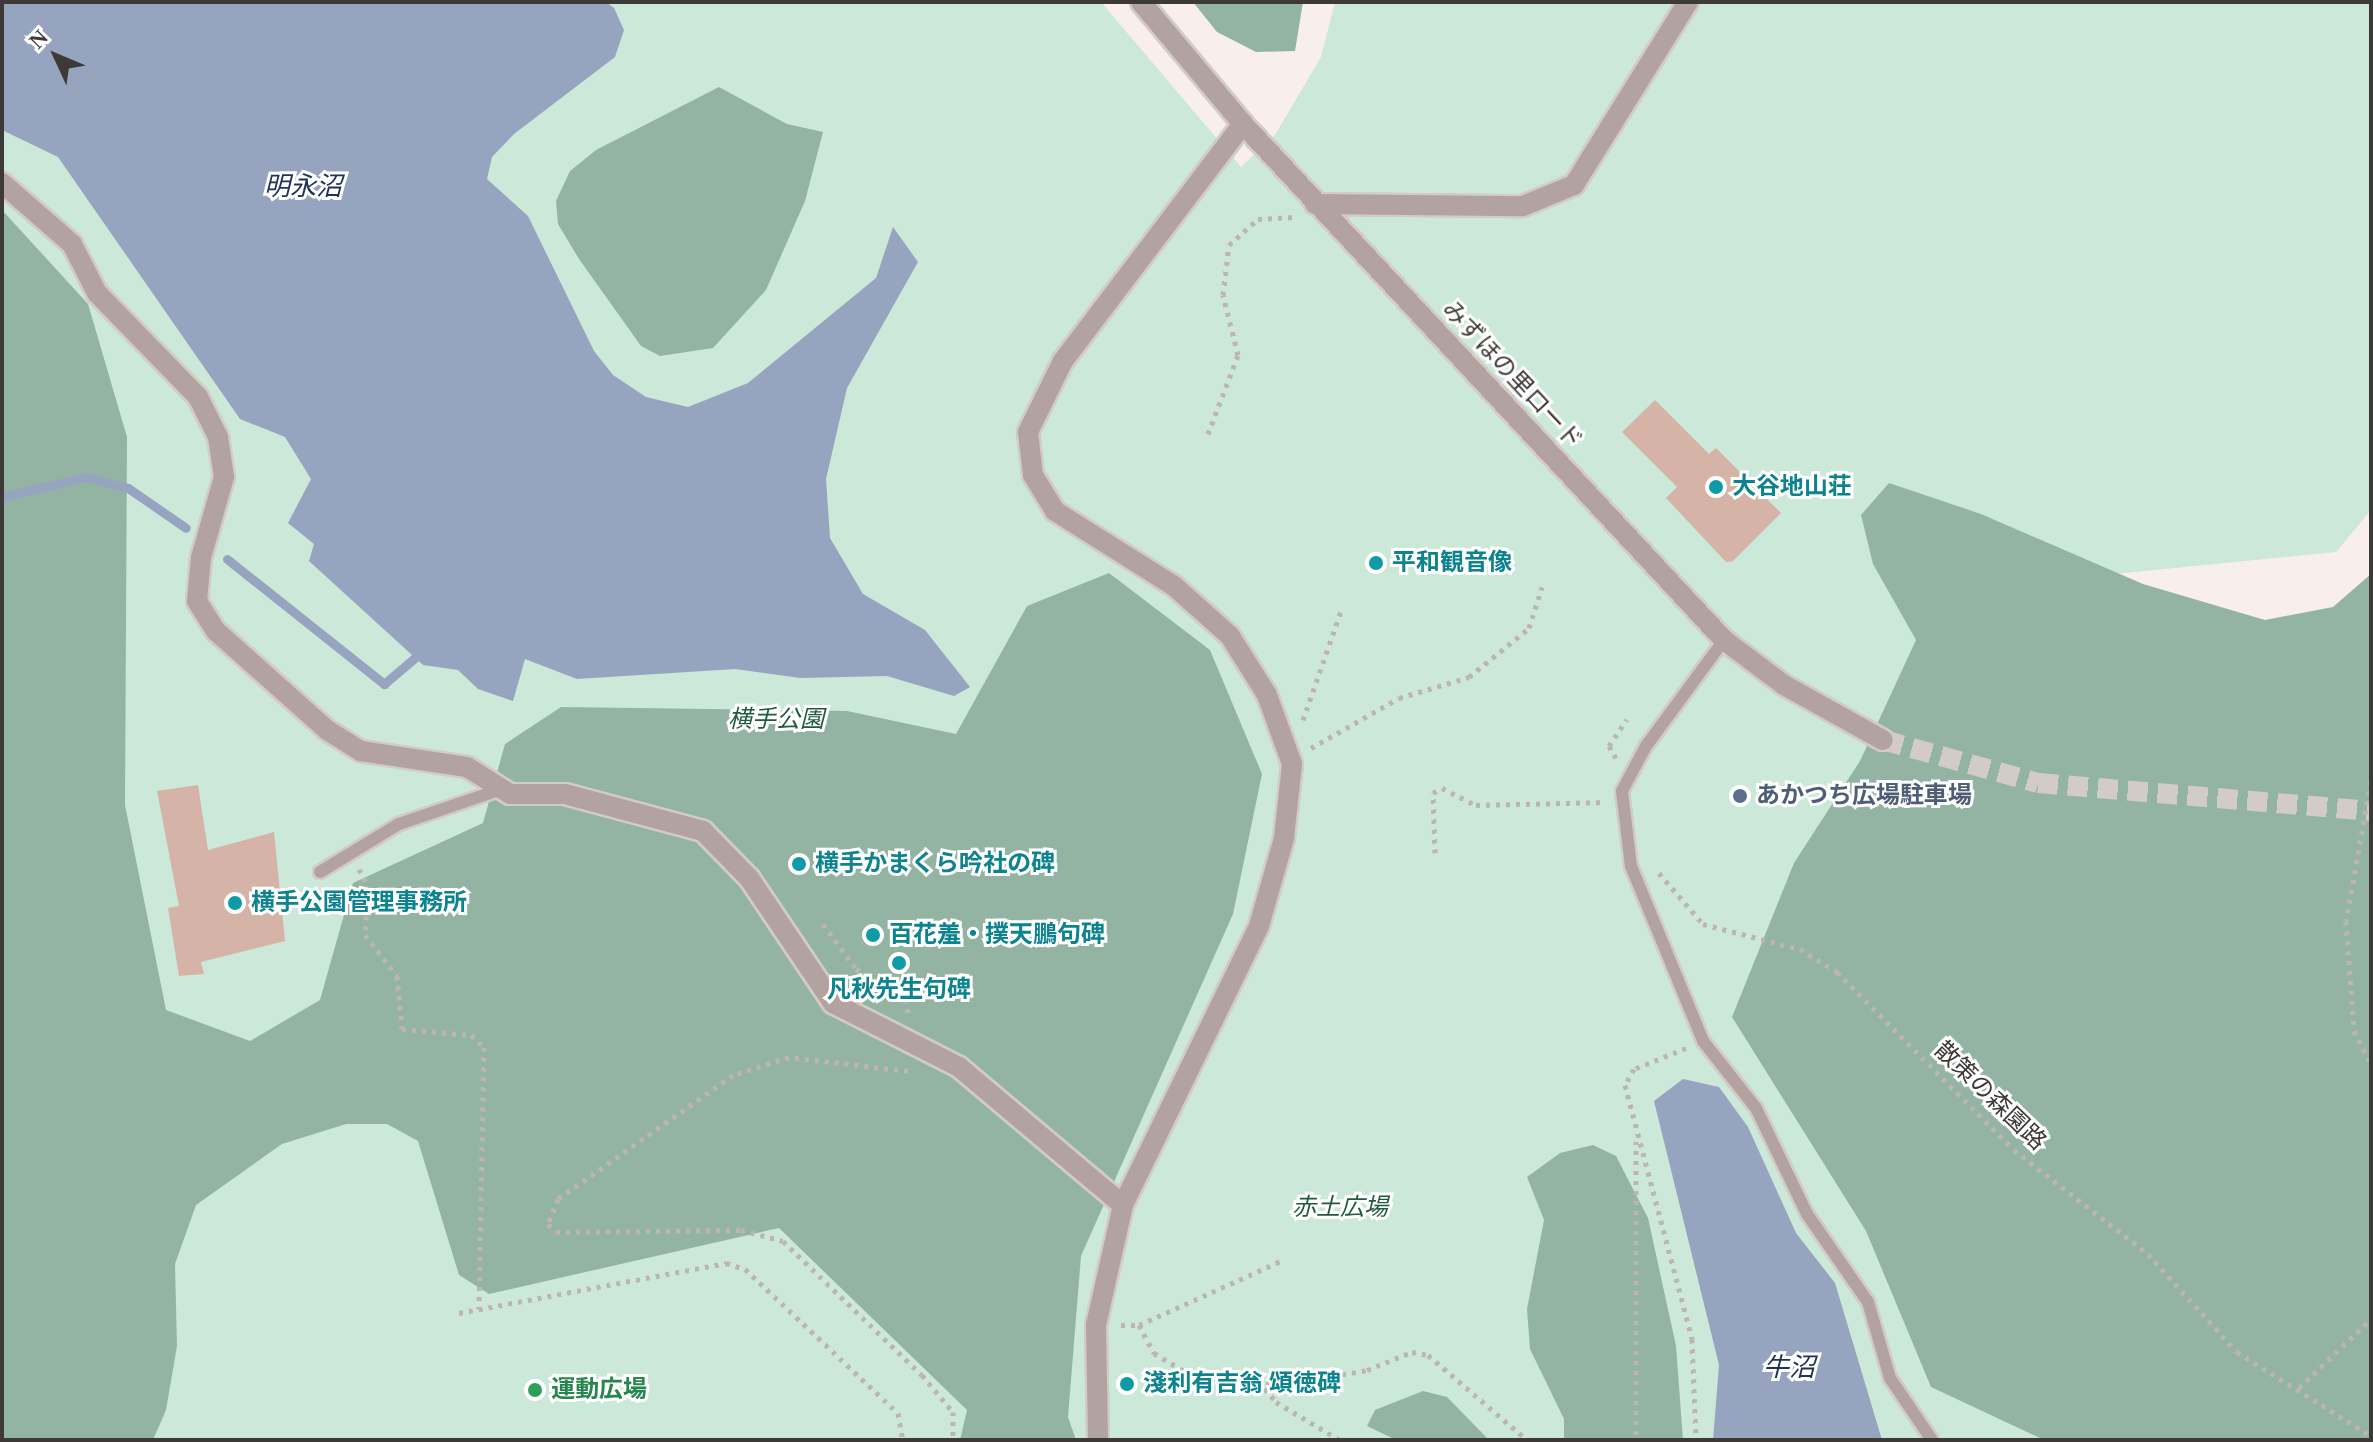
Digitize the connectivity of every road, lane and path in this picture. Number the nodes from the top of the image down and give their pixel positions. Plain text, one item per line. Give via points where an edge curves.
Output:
1 (1141, 2) edge
2 (1688, 2) edge
3 (1243, 124) junction
4 (2, 183) edge
5 (1315, 204) junction
6 (1336, 226) junction
7 (1208, 434) dead end
8 (1542, 587) dead end
9 (1341, 611) dead end
10 (1724, 640) junction
11 (1883, 740) tunnel mouth
12 (1292, 764) junction
13 (2371, 781) edge
14 (502, 789) junction
15 (1622, 802) junction
16 (351, 853) junction
17 (1435, 853) dead end
18 (1651, 863) dead end
19 (320, 872) dead end
20 (823, 924) dead end
21 (910, 1014) dead end
22 (1703, 1041) junction
23 (2371, 1064) edge
24 (925, 1073) dead end
25 (1636, 1132) junction
26 (1123, 1205) junction
27 (1281, 1261) dead end
28 (479, 1309) junction
29 (459, 1313) dead end
30 (2371, 1319) edge
31 (1096, 1325) junction
32 (1139, 1325) junction
33 (1258, 1380) junction
34 (2299, 1388) junction
35 (2371, 1436) edge
36 (903, 1440) edge
37 (953, 1440) edge
38 (1098, 1440) edge
39 (1340, 1440) edge
40 (1527, 1440) edge
41 (1636, 1440) edge
42 (1696, 1440) edge
43 (1932, 1440) edge

1 - 3 street, みずほの里ロード
2 - 5 street via 1574,185 1523,206
3 - 5 street, みずほの里ロード
3 - 12 street via 1063,361 1028,432 1033,475 1055,511 1174,586 1230,636 1267,695
4 - 14 street via 72,244 97,293 198,397 218,437 224,477 201,558 197,601 216,631 327,730 361,751 467,767
5 - 6 street, みずほの里ロード
6 - 7 path via 1286,215 1258,219 1229,245 1223,295 1238,355
6 - 10 street, みずほの里ロード
8 - 12 path via 1529,628 1469,677 1399,698 1321,739
9 - 12 path
10 - 11 street, みずほの里ロード via 1784,685
10 - 15 lane via 1646,746
12 - 26 street via 1284,838 1259,926
13 - 23 path via 2346,921 2354,1031
14 - 16 lane via 399,824
14 - 26 street via 565,794 703,831 749,878 833,1003 959,1067
15 - 17 path via 1476,805 1442,788 1433,793
15 - 22 lane via 1631,866
16 - 19 lane
16 - 28 path via 368,886 365,935 397,976 402,1029 471,1035 484,1047
18 - 34 path, 散策の森園路 via 1703,924 1800,949 1837,972 2014,1150 2148,1254 2206,1324 2237,1352
20 - 21 path via 845,958 905,999
22 - 25 path via 1634,1069 1625,1085
22 - 43 lane via 1756,1108 1807,1214 1868,1302 1890,1378
24 - 37 path via 789,1057 755,1065 733,1075 558,1199 548,1224 556,1232 741,1230 783,1241 922,1375 953,1412
25 - 41 path
25 - 42 path via 1692,1339
26 - 31 street
27 - 32 path
28 - 29 path
28 - 36 path via 735,1266 898,1413
30 - 34 path
31 - 32 path
31 - 38 street
32 - 33 path via 1154,1353 1187,1373
33 - 39 path via 1276,1402
33 - 40 path via 1283,1385 1367,1370 1412,1352 1428,1355
34 - 35 path, 散策の森園路

